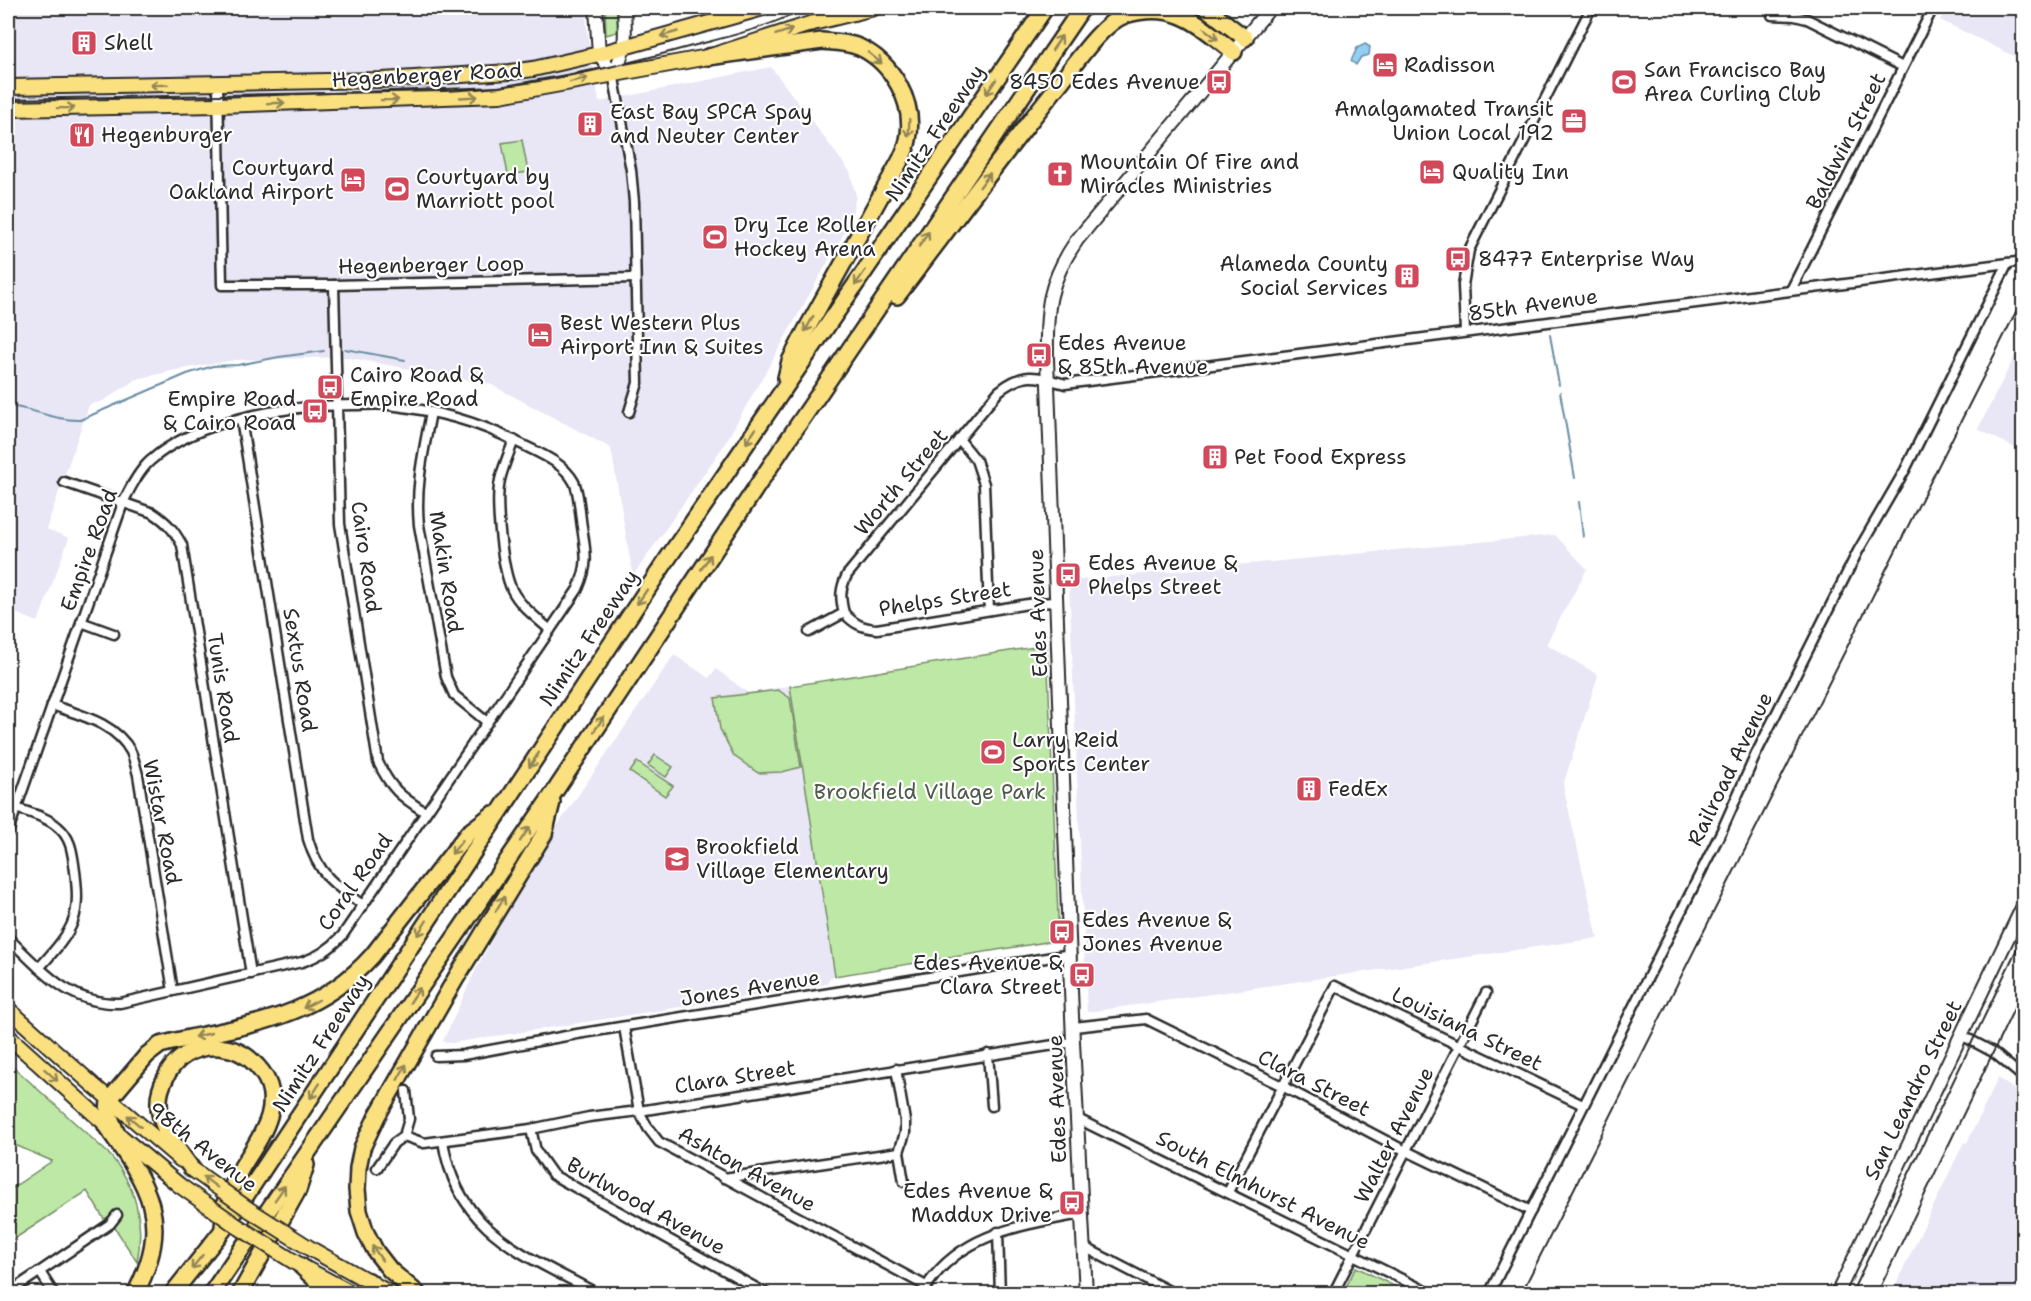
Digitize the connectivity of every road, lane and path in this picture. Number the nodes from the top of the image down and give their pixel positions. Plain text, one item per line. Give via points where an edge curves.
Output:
1 (596, 8) edge
2 (624, 8) edge
3 (763, 8) edge
4 (874, 8) edge
5 (1082, 8) edge
6 (1206, 8) edge
7 (1270, 8) edge
8 (1591, 8) edge
9 (1933, 8) edge
10 (1040, 12) edge
11 (1772, 15) dead end
12 (1245, 38) junction
13 (625, 47) junction
14 (1234, 52) junction
15 (599, 54) junction
16 (708, 57) junction
17 (1903, 67) junction
18 (613, 73) junction
19 (218, 84) junction
20 (8, 87) edge
21 (218, 105) junction
22 (8, 109) edge
23 (2024, 261) edge
24 (2008, 263) junction
25 (635, 278) junction
26 (334, 285) junction
27 (1791, 290) junction
28 (1465, 332) junction
29 (1048, 379) junction
30 (784, 387) junction
31 (336, 405) junction
32 (431, 412) junction
33 (629, 412) dead end
34 (241, 418) junction
35 (514, 440) junction
36 (959, 440) junction
37 (784, 444) junction
38 (64, 482) dead end
39 (123, 503) junction
40 (585, 573) joint
41 (1057, 602) junction
42 (988, 610) junction
43 (844, 612) junction
44 (81, 622) junction
45 (550, 630) junction
46 (809, 632) dead end
47 (114, 634) dead end
48 (52, 705) junction
49 (487, 722) junction
50 (555, 791) junction
51 (16, 808) junction
52 (501, 809) junction
53 (425, 812) junction
54 (8, 832) edge
55 (2024, 904) edge
56 (363, 905) junction
57 (8, 938) edge
58 (1071, 954) junction
59 (39, 968) junction
60 (251, 974) junction
61 (173, 991) junction
62 (1486, 993) dead end
63 (8, 1009) edge
64 (624, 1027) junction
65 (1074, 1027) junction
66 (1961, 1035) junction
67 (8, 1036) edge
68 (1073, 1042) junction
69 (1459, 1045) junction
70 (988, 1054) junction
71 (436, 1056) dead end
72 (896, 1070) junction
73 (2024, 1077) edge
74 (1282, 1086) junction
75 (406, 1091) dead end
76 (109, 1100) junction
77 (1583, 1105) junction
78 (992, 1106) dead end
79 (639, 1111) junction
80 (100, 1119) junction
81 (1078, 1119) junction
82 (531, 1129) junction
83 (116, 1132) junction
84 (404, 1136) junction
85 (443, 1141) junction
86 (312, 1148) junction
87 (1406, 1151) junction
88 (899, 1152) junction
89 (377, 1168) dead end
90 (192, 1169) junction
91 (723, 1178) junction
92 (904, 1182) dead end
93 (1228, 1192) junction
94 (1531, 1211) junction
95 (1082, 1214) junction
96 (117, 1215) dead end
97 (223, 1230) junction
98 (998, 1232) junction
99 (1084, 1247) junction
100 (1353, 1256) junction
101 (301, 1266) junction
102 (40, 1272) junction
103 (369, 1281) junction
104 (924, 1290) edge
105 (8, 1293) edge
106 (54, 1293) edge
107 (135, 1293) edge
108 (172, 1293) edge
109 (211, 1293) edge
110 (240, 1293) edge
111 (327, 1293) edge
112 (353, 1293) edge
113 (381, 1293) edge
114 (391, 1293) edge
115 (418, 1293) edge
116 (597, 1293) edge
117 (767, 1293) edge
118 (1000, 1293) edge
119 (1086, 1293) edge
120 (1175, 1293) edge
121 (1334, 1293) edge
122 (1431, 1293) edge
123 (1489, 1293) edge
124 (1837, 1293) edge

1 - 15 street
2 - 13 street
3 -> 13 main road, Hegenberger Road
16 -> 4 main road, Hegenberger Road
37 -> 5 highway
6 - 12 highway
7 - 12 street, Edes Avenue
8 - 28 street via 1470,250 1463,285
9 - 17 street, Baldwin Street
10 -> 30 highway, Nimitz Freeway
11 - 17 street via 1807,20
12 - 14 street, Edes Avenue
13 - 15 main road, Hegenberger Road
13 - 18 street
14 - 29 street, Edes Avenue via 1063,260 1048,304
37 -> 14 highway via 1104,29 1127,14 1176,10
15 - 18 street
15 - 19 main road, Hegenberger Road via 533,69 469,76
16 - 18 main road, Hegenberger Road
16 -> 30 highway via 822,42 857,46 874,56 891,74 909,115 908,140 900,161 795,351
17 - 27 street, Baldwin Street
21 -> 18 main road, Hegenberger Road via 492,96
18 - 25 street via 633,186
19 -> 20 main road, Hegenberger Road
19 - 21 street, Hegenberger Loop
22 -> 21 main road, Hegenberger Road
21 - 26 street, Hegenberger Loop via 222,285
23 - 24 street, 85th Avenue
24 - 27 street, 85th Avenue
24 - 77 street, Railroad Avenue via 1905,470 1853,560
25 - 26 street, Hegenberger Loop
25 - 33 street via 638,383
26 - 31 street, Cairo Road
27 - 28 street, 85th Avenue
28 - 29 street, 85th Avenue via 1065,384
29 - 36 street, Worth Street via 1035,375 1008,384
29 - 41 street, Edes Avenue
30 -> 52 highway, Nimitz Freeway
31 - 32 street, Empire Road via 387,405
31 - 34 street, Empire Road
31 - 53 street, Cairo Road via 340,524 378,762 401,796
32 - 35 street, Empire Road via 472,421
32 - 49 street, Makin Road via 417,502 433,607 446,677 454,695
34 - 39 street, Empire Road via 166,448 133,482
34 - 56 street, Sextus Road via 313,856 335,886
35 - 40 street, Empire Road via 557,462 574,483 587,555
35 - 45 street via 497,502 506,573 522,605
36 - 42 street via 976,460 984,484
36 - 43 street, Worth Street via 847,575 840,599
50 -> 37 highway
38 - 39 street, Tunis Road
39 - 44 street, Empire Road
39 - 60 street, Tunis Road via 166,521 182,545
40 - 45 street, Coral Road
41 - 42 street, Phelps Street
41 - 58 street, Edes Avenue
42 - 43 street, Phelps Street via 878,629 852,622
43 - 46 street
44 - 47 street
44 - 48 street, Empire Road
45 - 49 street, Coral Road
48 - 51 street, Empire Road
48 - 61 street, Wistar Road via 116,733 131,752
49 - 53 street, Coral Road
86 -> 50 highway
115 -> 50 highway via 390,1270 366,1233 357,1199 360,1157 377,1116 543,834
51 - 54 street, Empire Road
51 - 59 street via 47,820 66,835 78,892 70,930
52 -> 76 highway via 468,833 372,956 334,990 286,1015 160,1046 147,1055
52 -> 97 highway, Nimitz Freeway
53 - 56 street, Coral Road
55 - 66 street, San Leandro Street
56 - 60 street, Coral Road via 330,949 302,962
57 - 59 street, Coral Road
58 - 64 street, Jones Avenue
58 - 65 street, Edes Avenue
59 - 61 street, Coral Road via 72,994 103,1004
60 - 61 street, Coral Road
62 - 69 street, Walter Avenue
63 - 76 main road, 98th Avenue
64 - 71 street, Jones Avenue via 463,1055
64 - 79 street, Ashton Avenue
65 - 68 street, Edes Avenue
65 - 74 street, Clara Street via 1146,1019
66 - 73 street
66 - 124 street, San Leandro Street
67 -> 80 main road, 98th Avenue
68 - 70 street, Clara Street
68 - 81 street, Edes Avenue
69 - 74 street, Louisiana Street via 1335,986
69 - 77 street, Louisiana Street
69 - 87 street, Walter Avenue
70 - 72 street, Clara Street
70 - 78 street
72 - 79 street, Clara Street
72 - 88 street via 905,1121
74 - 87 street, Clara Street
74 - 93 street
75 - 84 street via 409,1119
76 - 83 highway via 108,1113
90 -> 76 main road, 98th Avenue
77 - 94 street, Railroad Avenue
79 - 82 street, Clara Street
79 - 91 street, Ashton Avenue via 660,1142
80 - 83 main road, 98th Avenue
80 - 107 highway via 133,1164 154,1216 152,1252
81 - 93 street, South Elmhurst Avenue
81 - 95 street, Edes Avenue
82 - 85 street, Clara Street
82 - 117 street, Burlwood Avenue via 536,1151 553,1175
83 - 101 main road, 98th Avenue, bridge via 179,1185
84 - 85 street, Clara Street via 424,1143
84 - 89 street via 394,1143
85 - 116 street via 458,1190 484,1226 505,1242
109 -> 86 highway
86 - 110 highway via 298,1190
87 - 94 street, Clara Street
87 - 100 street, Walter Avenue
88 - 91 street
88 - 92 street
90 - 97 highway via 162,1121 158,1103 162,1084 177,1061 194,1051 212,1047 232,1049 259,1068 272,1100 264,1132 225,1203
103 -> 90 main road, 98th Avenue, bridge via 311,1249
91 - 104 street, Ashton Avenue
93 - 100 street, South Elmhurst Avenue
94 - 123 street, Railroad Avenue
95 - 98 street
95 - 99 street, Edes Avenue
96 - 102 street via 110,1224
97 -> 108 highway, Nimitz Freeway
98 - 104 street via 953,1257
98 - 118 street
99 - 119 street, Edes Avenue
99 - 120 street
100 - 121 street, Walter Avenue
100 - 122 street, South Elmhurst Avenue
101 - 111 highway
101 - 112 main road, 98th Avenue
102 - 105 street
102 - 106 street
103 - 113 highway
103 - 114 main road, 98th Avenue

